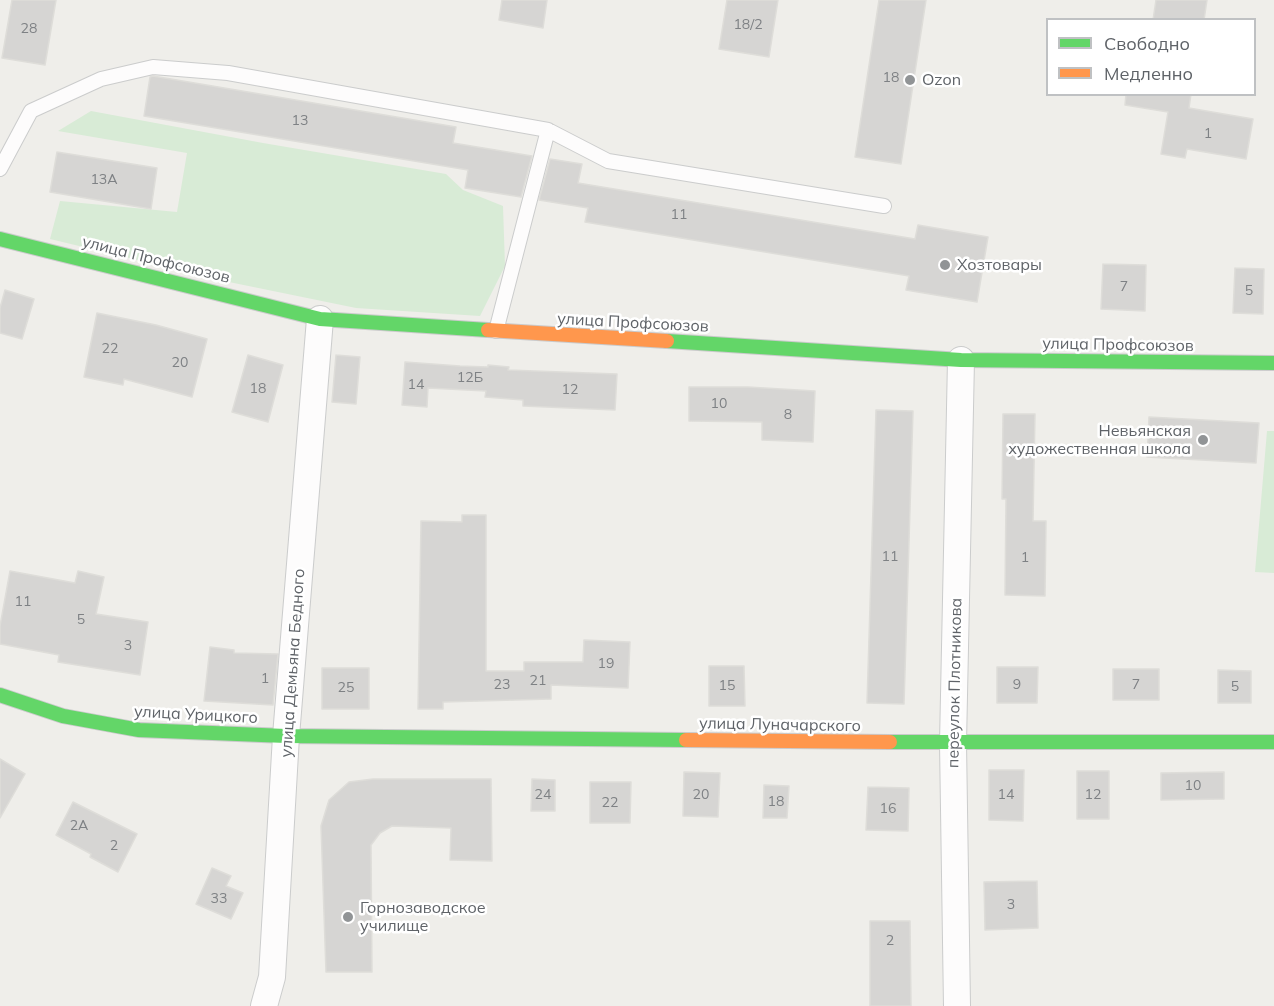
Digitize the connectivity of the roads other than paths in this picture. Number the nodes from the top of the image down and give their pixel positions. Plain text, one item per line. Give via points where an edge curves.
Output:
1 (548, 130) junction
2 (4, 149) edge
3 (0, 169) edge
4 (884, 206) dead end
5 (0, 239) edge
6 (320, 319) junction
7 (496, 331) junction
8 (961, 360) junction
9 (1274, 363) edge
10 (0, 695) edge
11 (286, 736) junction
12 (1274, 742) edge
13 (953, 743) junction
14 (264, 1006) edge
15 (957, 1006) edge

1 - 2 lane via 228,73 153,67 101,79 31,111
1 - 4 lane via 609,161
1 - 7 lane
2 - 3 lane
5 - 6 street, улица Профсоюзов
6 - 7 street, улица Профсоюзов
6 - 11 street, улица Демьяна Бедного
7 - 8 street, улица Профсоюзов
8 - 9 street, улица Профсоюзов
8 - 13 street, переулок Плотникова
10 - 11 street, улица Урицкого via 63,716 139,730
11 - 13 street, улица Луначарского
11 - 14 street, улица Демьяна Бедного via 272,977
12 - 13 street, улица Луначарского
13 - 15 street, переулок Плотникова

